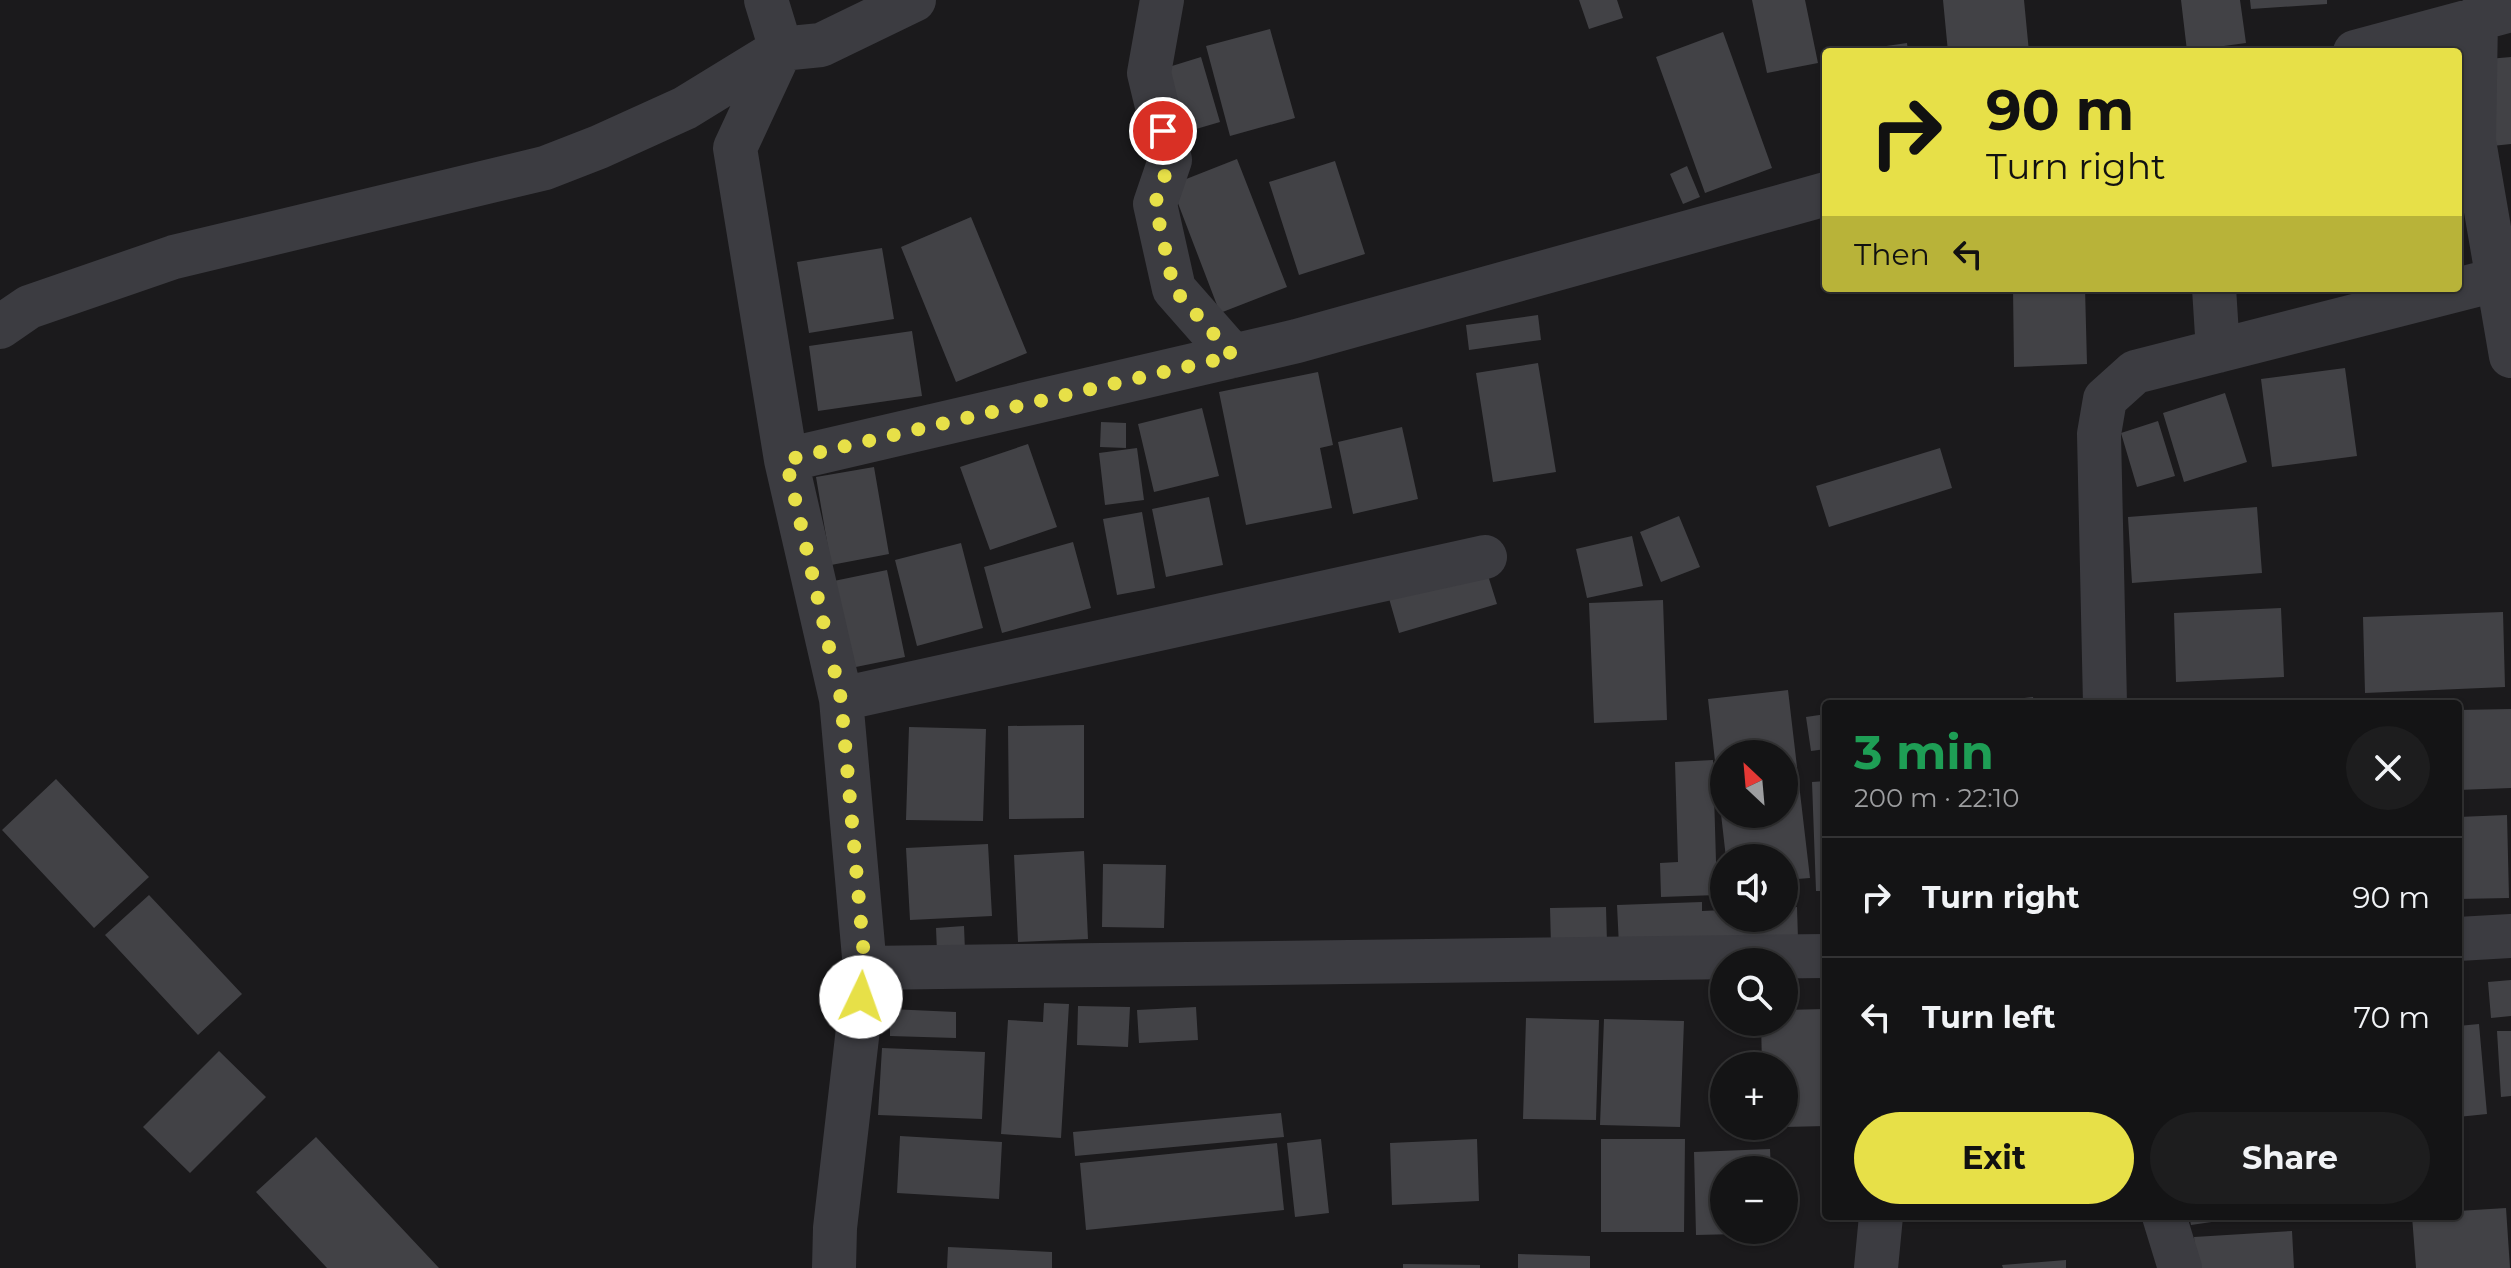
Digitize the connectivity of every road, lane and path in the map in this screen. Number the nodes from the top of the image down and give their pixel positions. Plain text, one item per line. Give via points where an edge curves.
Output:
1 (766, 0) edge
2 (914, 0) edge
3 (1162, 0) edge
4 (2493, 14) edge
5 (2370, 48) edge
6 (781, 49) junction
7 (1822, 195) edge
8 (2504, 277) edge
9 (2462, 288) edge
10 (2214, 292) edge
11 (2446, 292) edge
12 (0, 327) edge
13 (2218, 351) junction
14 (1233, 356) junction
15 (2511, 356) edge
16 (786, 460) junction
17 (1485, 557) dead end
18 (841, 699) junction
19 (2105, 700) edge
20 (2511, 936) edge
21 (2462, 939) edge
22 (1822, 956) edge
23 (865, 968) junction
24 (1881, 1220) edge
25 (2165, 1220) edge
26 (834, 1268) edge
27 (1876, 1268) edge
28 (2180, 1268) edge

1 - 6 street
2 - 6 street via 821,45
3 - 14 street via 1149,73 1170,160 1155,204 1174,289
4 - 5 street
4 - 8 street via 2474,141
6 - 12 street via 685,108 545,168 174,257 29,307
6 - 16 street via 735,148
7 - 14 street
8 - 9 street
8 - 15 street
10 - 13 street
11 - 13 street
13 - 19 street via 2135,372 2105,399 2099,434
14 - 16 street
16 - 18 street
17 - 18 street
18 - 23 street
20 - 21 street
22 - 23 street
23 - 26 street
24 - 27 street
25 - 28 street

